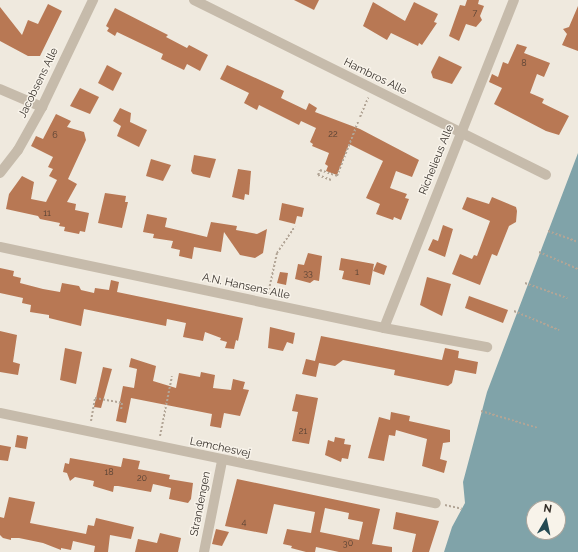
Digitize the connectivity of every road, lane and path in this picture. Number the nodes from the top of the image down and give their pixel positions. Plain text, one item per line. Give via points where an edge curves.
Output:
1 (93, 0) edge
2 (194, 0) edge
3 (514, 0) edge
4 (372, 88) junction
5 (0, 89) edge
6 (42, 107) junction
7 (360, 117) dead end
8 (358, 122) dead end
9 (461, 133) junction
10 (0, 173) edge
11 (546, 175) dead end
12 (330, 180) dead end
13 (295, 226) dead end
14 (548, 231) dead end
15 (578, 242) edge
16 (0, 247) edge
17 (539, 252) dead end
18 (578, 269) edge
19 (525, 283) dead end
20 (567, 298) dead end
21 (266, 303) junction
22 (514, 311) dead end
23 (384, 328) junction
24 (559, 330) dead end
25 (487, 347) dead end
26 (172, 376) dead end
27 (121, 410) dead end
28 (481, 411) dead end
29 (0, 413) edge
30 (538, 428) dead end
31 (89, 432) junction
32 (158, 447) junction
33 (222, 461) junction
34 (436, 503) dead end
35 (450, 506) dead end
36 (462, 509) dead end
37 (204, 552) edge

1 - 6 street, Jacobsens Alle
2 - 4 street, Hambros Alle
3 - 9 street, Richelieus Alle
4 - 7 path
4 - 9 street, Hambros Alle
5 - 6 street
6 - 10 street, Jacobsens Alle via 18,150
8 - 12 path via 337,176 320,170 318,175
9 - 11 street, Hambros Alle
9 - 23 street, Richelieus Alle
13 - 21 path via 277,253
14 - 15 path
16 - 21 street, A.N. Hansens Alle
17 - 18 path
19 - 20 path
21 - 23 street, A.N. Hansens Alle
22 - 24 path
23 - 25 street, A.N. Hansens Alle
26 - 32 path
27 - 31 path via 122,403 95,398
28 - 30 path
29 - 31 street, Lemchesvej
31 - 32 street, Lemchesvej
32 - 33 street, Lemchesvej
33 - 34 street, Lemchesvej
33 - 37 street, Strandengen
35 - 36 path

